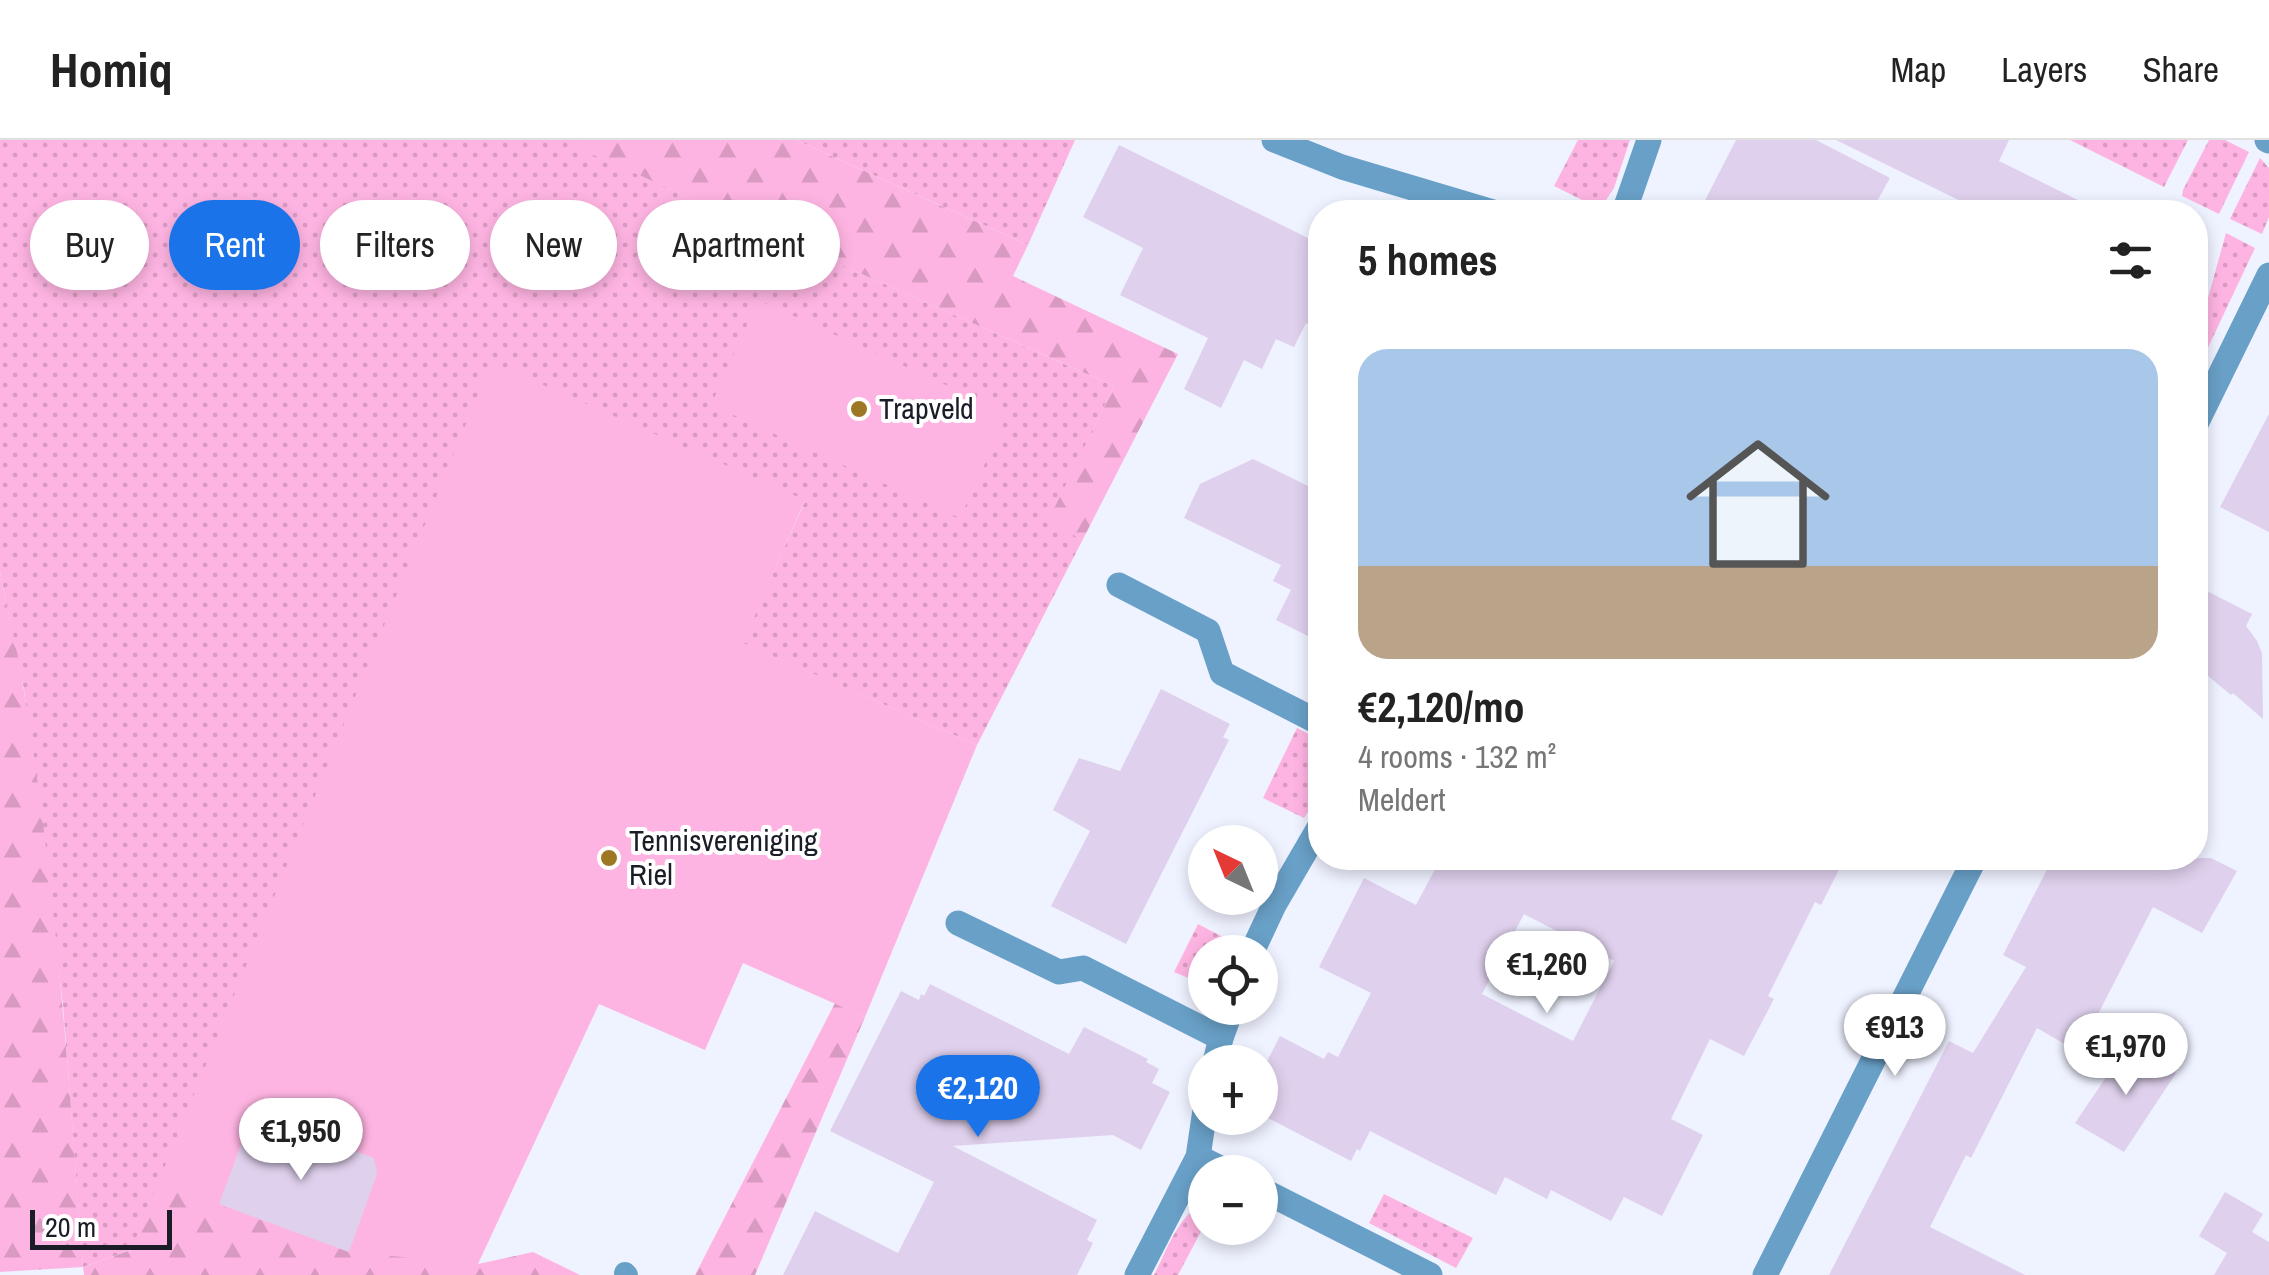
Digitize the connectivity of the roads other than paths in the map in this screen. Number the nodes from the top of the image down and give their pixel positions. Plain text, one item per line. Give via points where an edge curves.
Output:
1 (1274, 140) edge
2 (1650, 140) edge
3 (1452, 200) edge
4 (1628, 200) edge
5 (2269, 275) edge
6 (2208, 399) edge
7 (1119, 584) dead end
8 (1308, 717) edge
9 (1308, 847) edge
10 (1970, 870) edge
11 (958, 923) dead end
12 (1260, 935) edge
13 (1210, 1045) edge
14 (1188, 1176) edge
15 (1278, 1198) edge
16 (1137, 1275) edge
17 (1430, 1275) edge
18 (1765, 1275) edge

1 - 3 street
2 - 4 street
5 - 6 street
7 - 8 street via 1208,632 1222,673
9 - 12 street
10 - 18 street
11 - 13 street via 1058,972 1083,968
14 - 16 street
15 - 17 street

